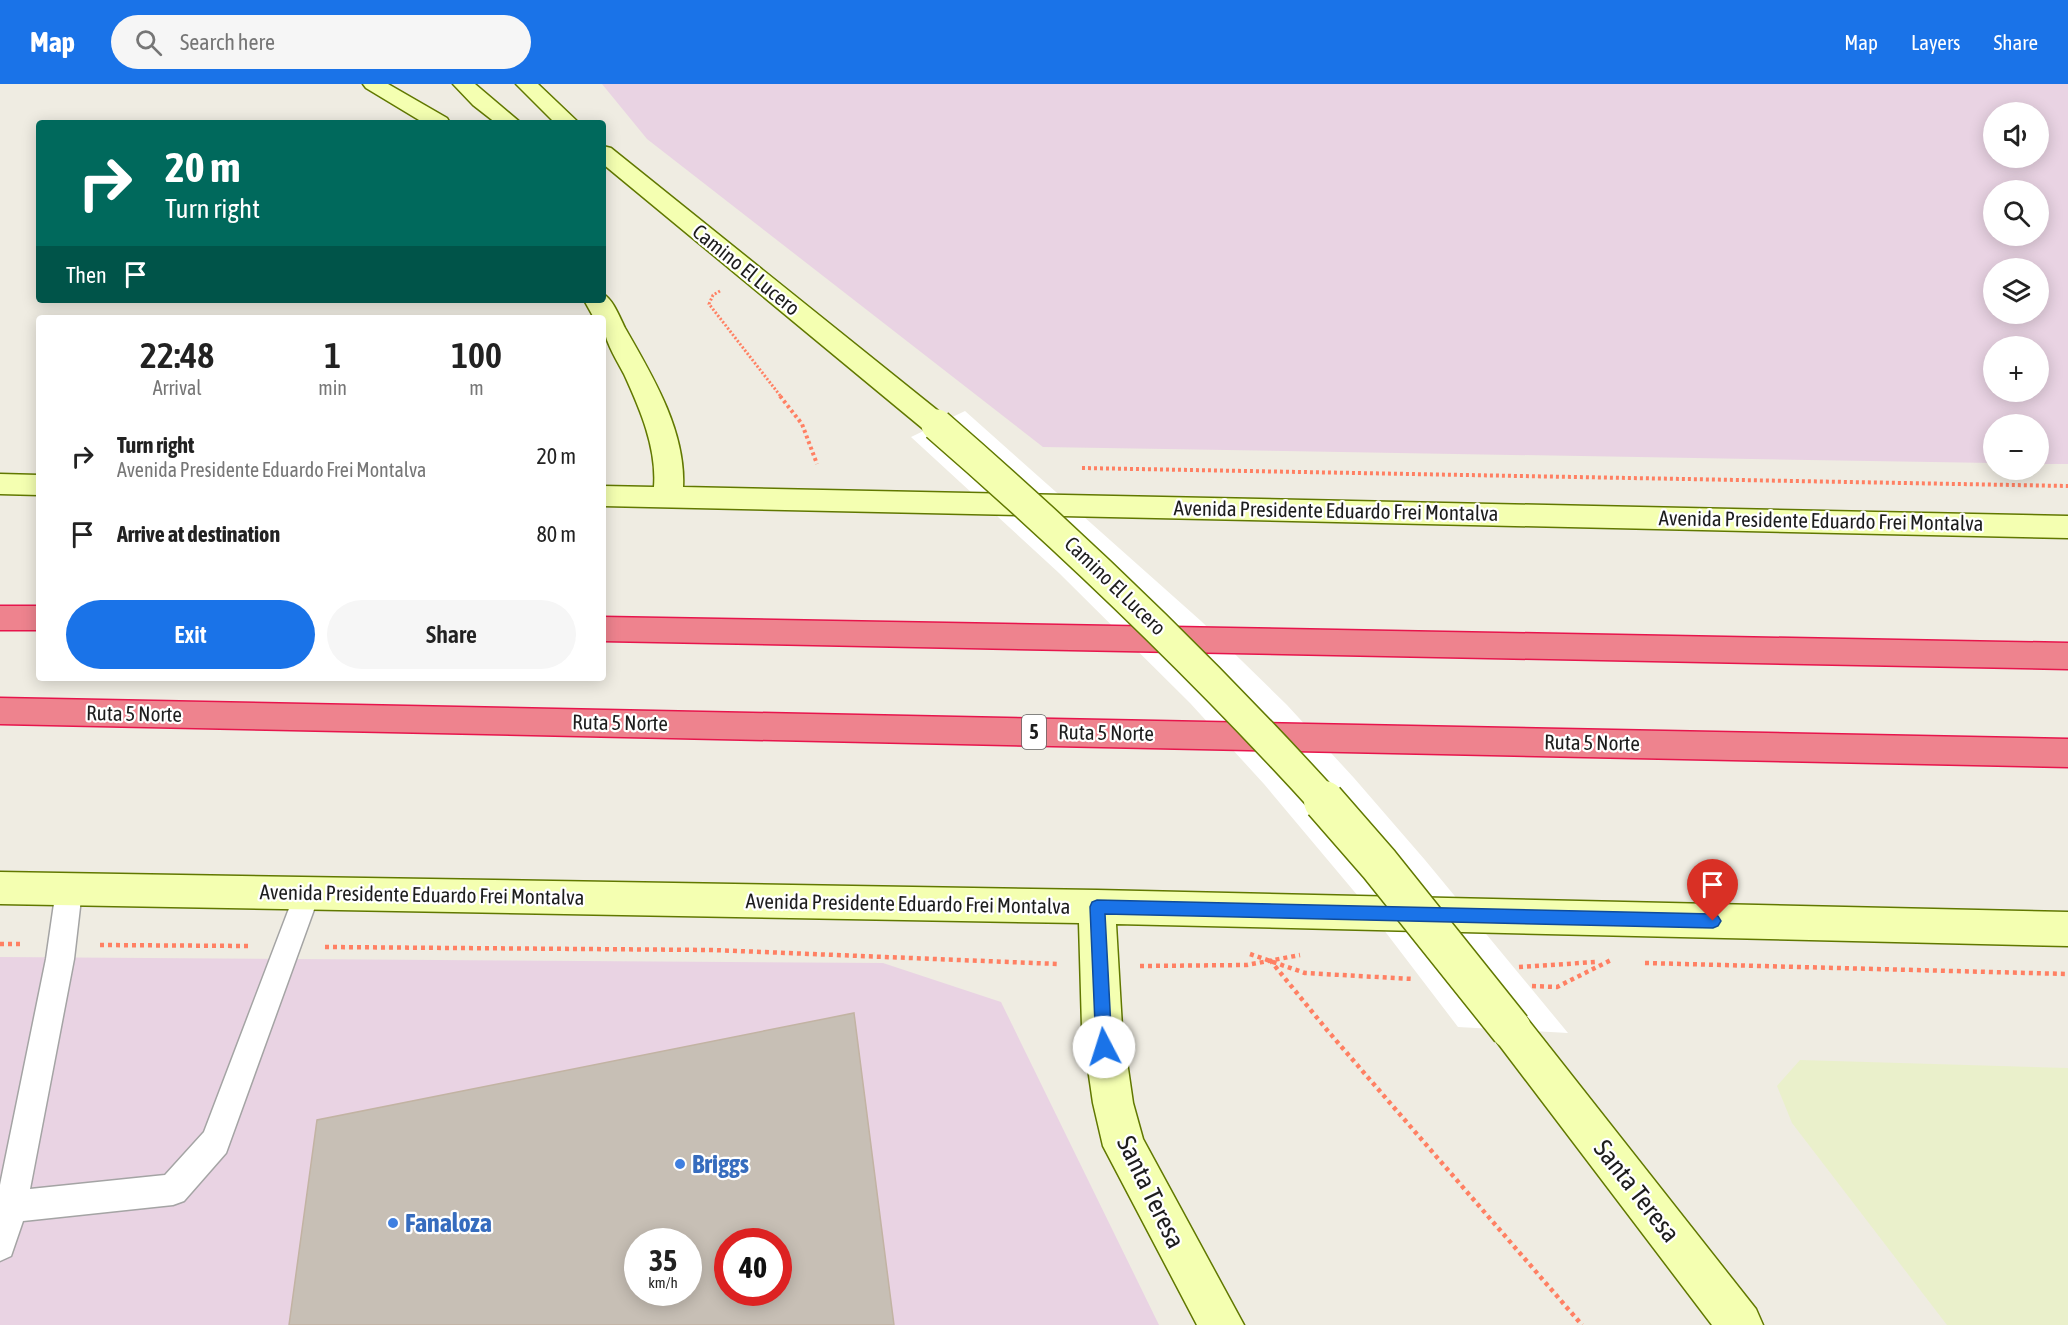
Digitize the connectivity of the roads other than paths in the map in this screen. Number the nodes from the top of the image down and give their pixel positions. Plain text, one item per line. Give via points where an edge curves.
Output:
1 (373, 84) edge
2 (463, 84) edge
3 (526, 84) edge
4 (434, 120) edge
5 (506, 120) edge
6 (565, 120) edge
7 (606, 156) edge
8 (606, 171) edge
9 (661, 202) junction
10 (606, 316) edge
11 (0, 484) edge
12 (36, 485) edge
13 (606, 496) edge
14 (669, 497) junction
15 (2068, 527) edge
16 (0, 618) edge
17 (36, 618) edge
18 (606, 629) edge
19 (2068, 657) edge
20 (0, 711) edge
21 (2068, 753) edge
22 (0, 888) edge
23 (69, 890) junction
24 (308, 893) junction
25 (1097, 907) junction
26 (2068, 929) edge
27 (1511, 1029) joint
28 (11, 1207) junction
29 (0, 1245) edge
30 (1221, 1325) edge
31 (1740, 1325) edge

1 - 4 street
2 - 5 street
3 - 6 street
7 - 9 street, Camino El Lucero
8 - 9 street, Camino El Lucero
9 - 27 street, Camino El Lucero, bridge via 1031,505 1220,688 1334,813
10 - 14 street via 623,346 661,438 668,462
11 - 12 street
13 - 14 street, Avenida Presidente Eduardo Frei Montalva
14 - 15 street, Avenida Presidente Eduardo Frei Montalva
16 - 17 highway
18 - 19 highway
20 - 21 highway, Ruta 5 Norte / 5
22 - 23 street, Avenida Presidente Eduardo Frei Montalva
23 - 24 street, Avenida Presidente Eduardo Frei Montalva
23 - 28 lane via 62,945
24 - 25 street, Avenida Presidente Eduardo Frei Montalva
24 - 28 lane via 215,1142 173,1190
25 - 26 street, Avenida Presidente Eduardo Frei Montalva
25 - 30 street, Santa Teresa via 1106,1066 1124,1146
27 - 31 street, Santa Teresa
28 - 29 lane

